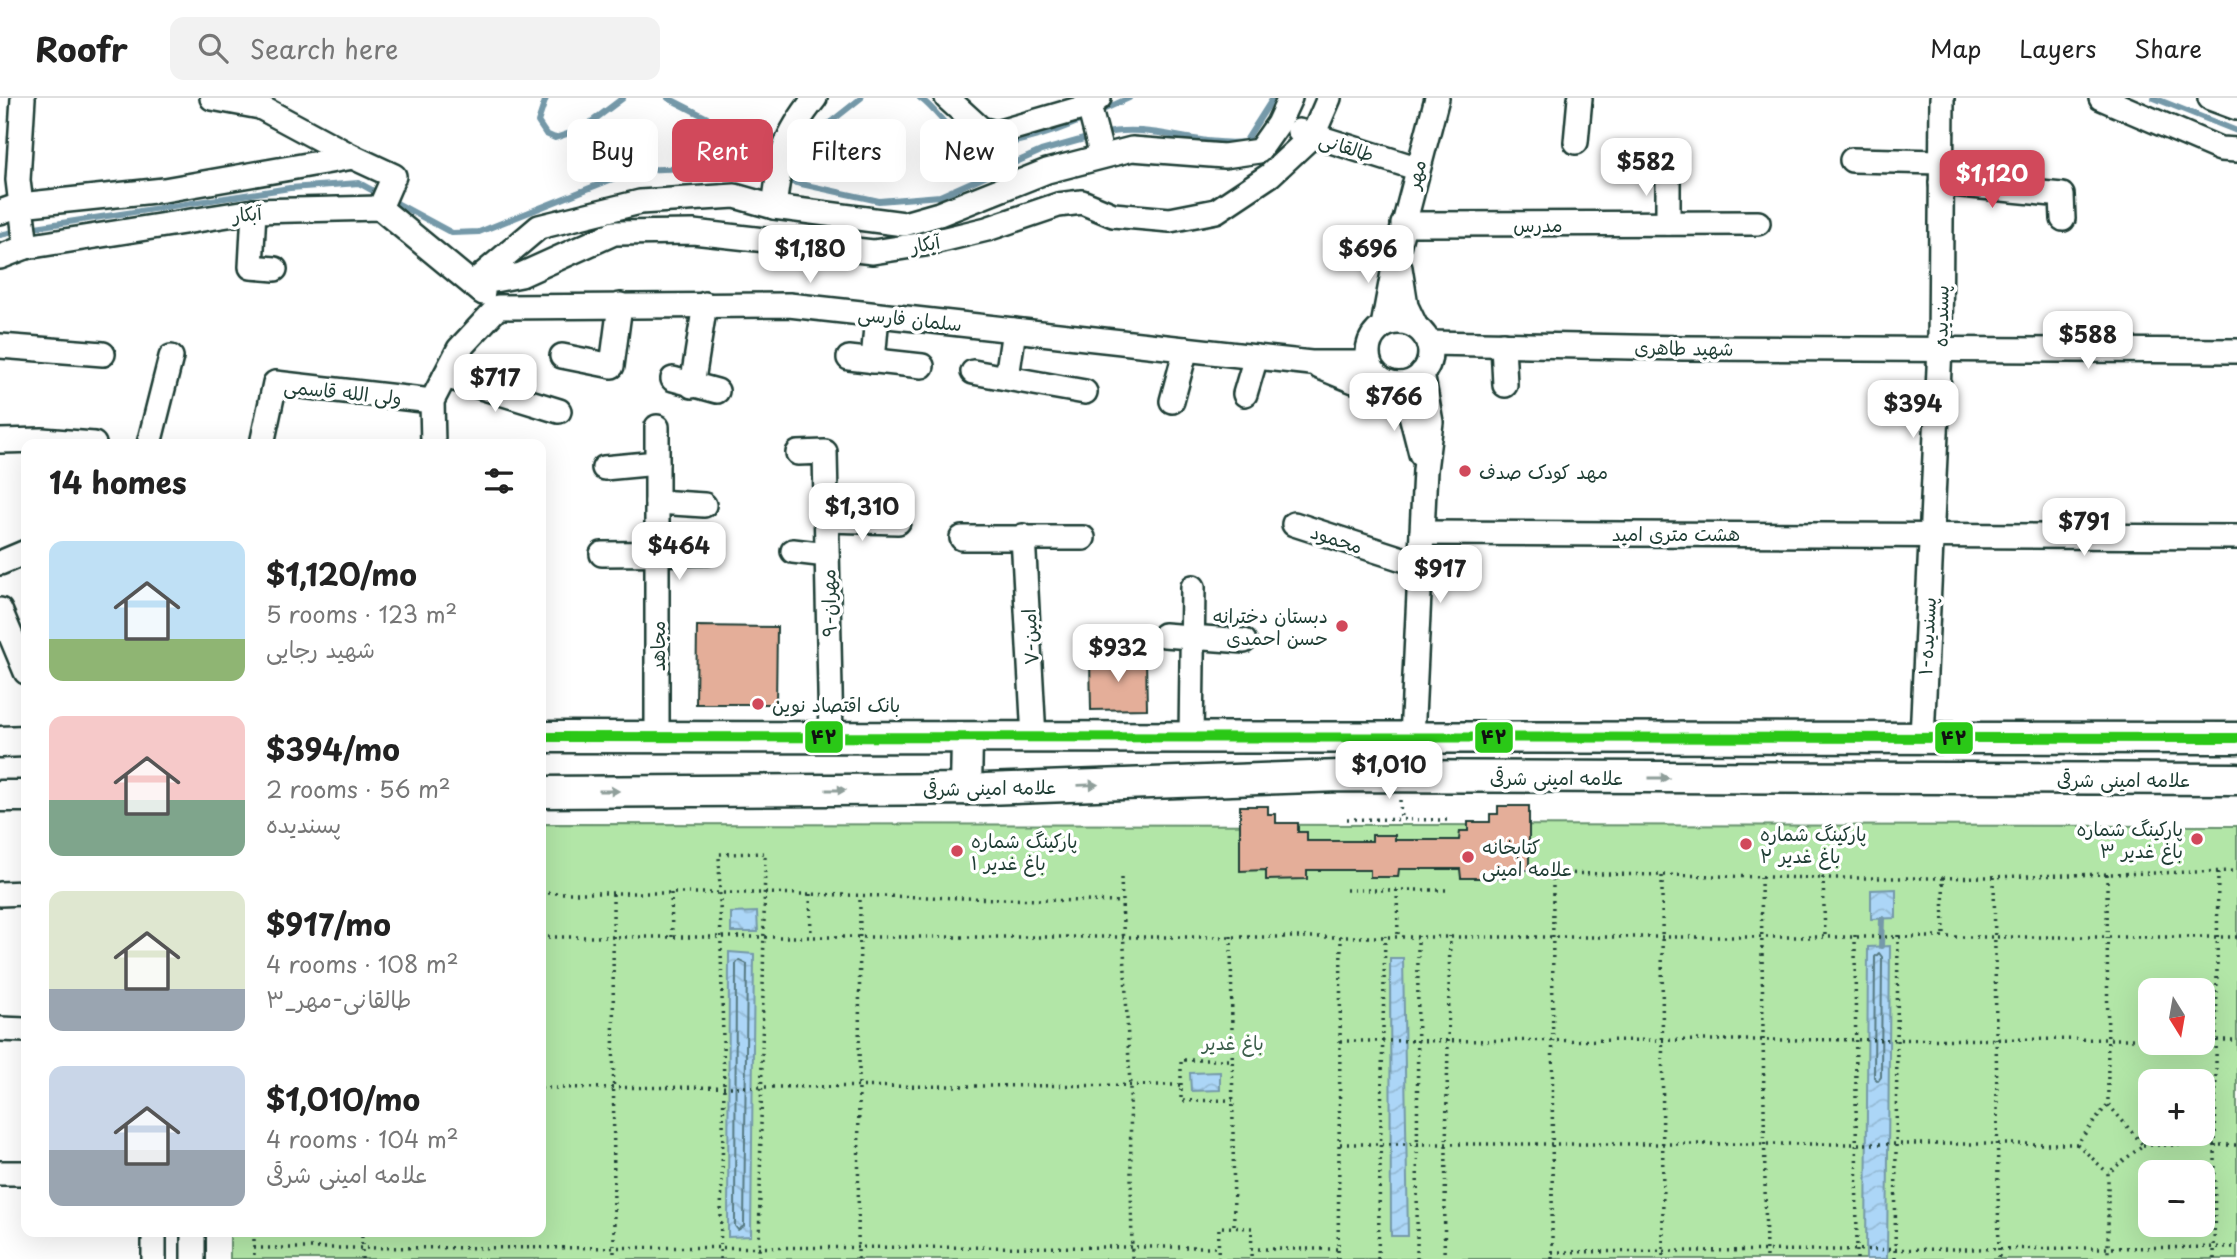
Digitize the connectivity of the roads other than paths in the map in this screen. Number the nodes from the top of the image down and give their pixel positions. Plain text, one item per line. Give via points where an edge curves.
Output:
1 (23, 98) edge
2 (212, 98) edge
3 (815, 98) edge
4 (947, 98) edge
5 (1290, 98) edge
6 (1329, 98) edge
7 (1437, 98) edge
8 (1580, 98) edge
9 (1942, 98) edge
10 (2101, 98) edge
11 (2210, 98) edge
12 (1093, 101) edge
13 (2237, 108) edge
14 (1278, 124) junction
15 (1313, 135) junction
16 (1576, 142) dead end
17 (2237, 150) edge
18 (1102, 156) junction
19 (353, 157) junction
20 (1852, 160) dead end
21 (1416, 168) junction
22 (1668, 172) dead end
23 (1941, 173) junction
24 (9, 180) edge
25 (775, 207) junction
26 (380, 208) junction
27 (10, 209) edge
28 (254, 211) junction
29 (2063, 219) dead end
30 (1668, 223) junction
31 (1758, 223) dead end
32 (1403, 224) junction
33 (26, 247) junction
34 (1396, 251) junction
35 (0, 257) edge
36 (275, 269) dead end
37 (472, 284) junction
38 (705, 304) junction
39 (620, 305) junction
40 (498, 307) junction
41 (877, 315) junction
42 (1383, 326) junction
43 (1014, 330) junction
44 (1422, 335) junction
45 (1503, 344) junction
46 (0, 346) edge
47 (1940, 347) junction
48 (1186, 349) junction
49 (2237, 351) edge
50 (103, 354) dead end
51 (562, 356) dead end
52 (1256, 356) junction
53 (171, 357) dead end
54 (849, 358) dead end
55 (873, 362) junction
56 (1311, 363) junction
57 (1369, 363) junction
58 (922, 366) dead end
59 (973, 372) dead end
60 (1422, 373) junction
61 (445, 376) junction
62 (1007, 377) junction
63 (1395, 383) junction
64 (1505, 385) dead end
65 (717, 391) dead end
66 (1084, 393) dead end
67 (1245, 394) dead end
68 (432, 401) junction
69 (1172, 401) dead end
70 (559, 411) dead end
71 (657, 428) dead end
72 (150, 439) edge
73 (263, 439) edge
74 (433, 439) edge
75 (21, 440) edge
76 (0, 441) edge
77 (798, 453) dead end
78 (657, 463) junction
79 (604, 468) dead end
80 (1425, 470) junction
81 (657, 502) junction
82 (704, 505) dead end
83 (826, 520) junction
84 (898, 522) dead end
85 (1294, 524) dead end
86 (1422, 533) junction
87 (1931, 534) junction
88 (1023, 536) junction
89 (2237, 537) edge
90 (962, 538) dead end
91 (1083, 538) dead end
92 (793, 551) dead end
93 (657, 552) junction
94 (707, 553) dead end
95 (21, 554) edge
96 (603, 554) dead end
97 (827, 555) junction
98 (0, 563) edge
99 (1421, 565) junction
100 (1193, 587) dead end
101 (11, 618) edge
102 (1164, 635) dead end
103 (1192, 637) junction
104 (1244, 641) dead end
105 (21, 654) edge
106 (546, 737) edge
107 (657, 738) junction
108 (831, 738) junction
109 (1034, 738) junction
110 (1191, 738) junction
111 (1412, 738) junction
112 (1922, 738) junction
113 (2204, 738) junction
114 (2237, 738) edge
115 (967, 740) junction
116 (21, 741) edge
117 (0, 742) edge
118 (2205, 779) junction
119 (2237, 779) edge
120 (966, 789) junction
121 (546, 792) edge
122 (0, 796) edge
123 (21, 796) edge
124 (21, 893) edge
125 (0, 894) edge
126 (0, 1030) edge
127 (21, 1030) edge
128 (0, 1173) edge
129 (21, 1173) edge
130 (154, 1237) edge
131 (193, 1237) edge
132 (154, 1259) edge
133 (193, 1259) edge

1 - 24 street
2 - 19 street via 260,107
3 - 25 street via 794,124 782,149
4 - 12 street via 981,129 996,133
5 - 14 street, آبکار
6 - 15 street, آبکار
7 - 21 street, مهر
8 - 16 street
9 - 23 street, پسندیده
10 - 17 street via 2220,149
11 - 13 street
12 - 18 street
14 - 15 street, طالقانی
14 - 18 street, آبکار via 1259,151 1224,156 1132,149
15 - 21 street, طالقانی
15 - 37 street, آبکار via 1270,175 1216,211 1170,220 1113,215 1082,202 925,244 873,252 693,232 614,233 521,275
18 - 25 street, آبکار via 1047,171 904,224
19 - 26 street via 394,176
19 - 27 street, آبکار via 164,190
20 - 23 street
21 - 32 street, مهر
22 - 30 street
23 - 29 street via 2062,195
23 - 47 street, پسندیده
24 - 27 street
25 - 37 street, آبکار via 735,196 695,197 589,213 539,227
26 - 28 street, آبکار
26 - 37 street
27 - 33 street
28 - 33 street, آبکار
28 - 36 street via 251,267
30 - 31 street, مدرس
30 - 32 street, مدرس
32 - 34 street, مهر
33 - 35 street, آبکار
34 - 42 street, مهر
34 - 44 street, مهر via 1406,306
37 - 40 street
38 - 39 street, سلمان فارسی
38 - 41 street, سلمان فارسی via 789,305
38 - 65 street via 682,383
39 - 40 street, سلمان فارسی
39 - 51 street via 612,366
40 - 61 street via 458,349
41 - 43 street, سلمان فارسی
41 - 55 street
42 - 44 street via 1400,322
42 - 57 street via 1371,338
43 - 48 street, سلمان فارسی
43 - 62 street
44 - 45 street, شهید طاهری
44 - 60 street via 1429,359
45 - 47 street, شهید طاهری
45 - 64 street
46 - 50 street
47 - 49 street, شهید طاهری
47 - 87 street, پسندیده
48 - 52 street, سلمان فارسی
48 - 69 street
52 - 56 street, سلمان فارسی
52 - 67 street
53 - 72 street
54 - 55 street
55 - 58 street
56 - 57 street, سلمان فارسی
56 - 63 street, سلمان فارسی via 1354,381
57 - 63 street via 1374,372
59 - 62 street
60 - 63 street
60 - 80 street via 1430,422
61 - 68 street
61 - 70 street
62 - 66 street
63 - 80 street via 1409,407
68 - 73 street, ولی الله قاسمی via 275,383
68 - 74 street
71 - 78 street, مجاهد
75 - 76 street
77 - 83 street, ۹-مهران via 825,452
78 - 79 street
78 - 81 street, مجاهد
80 - 86 street
81 - 82 street
81 - 93 street, مجاهد
83 - 84 street
83 - 97 street, ۹-مهران
85 - 99 street, محمود
86 - 87 street, هشت متری امید
86 - 99 street
87 - 89 street, هشت متری امید
87 - 112 street, ۱-پسندیده
88 - 90 street
88 - 91 street
88 - 109 street, ۷-امین
92 - 97 street
93 - 94 street
93 - 96 street
93 - 107 street, مجاهد
95 - 98 street
97 - 108 street, ۹-مهران
99 - 111 street
100 - 103 street
101 - 105 street
102 - 103 street
103 - 104 street
103 - 110 street
106 - 107 main road, علامه امینی شرقی
107 - 108 main road, علامه امینی شرقی
108 - 115 main road, علامه امینی شرقی
109 - 110 main road, علامه امینی شرقی
109 - 115 main road, علامه امینی شرقی
110 - 111 main road, علامه امینی شرقی
111 - 112 main road, علامه امینی شرقی
112 - 113 main road, علامه امینی شرقی
113 - 114 main road, علامه امینی شرقی
113 - 118 main road
115 - 120 main road
116 - 117 main road
118 - 119 main road, علامه امینی شرقی
120 -> 118 main road, علامه امینی شرقی via 1340,776
121 -> 120 main road, علامه امینی شرقی
122 - 123 main road
124 - 125 street
126 - 127 street
128 - 129 street
130 - 132 street
131 - 133 street

